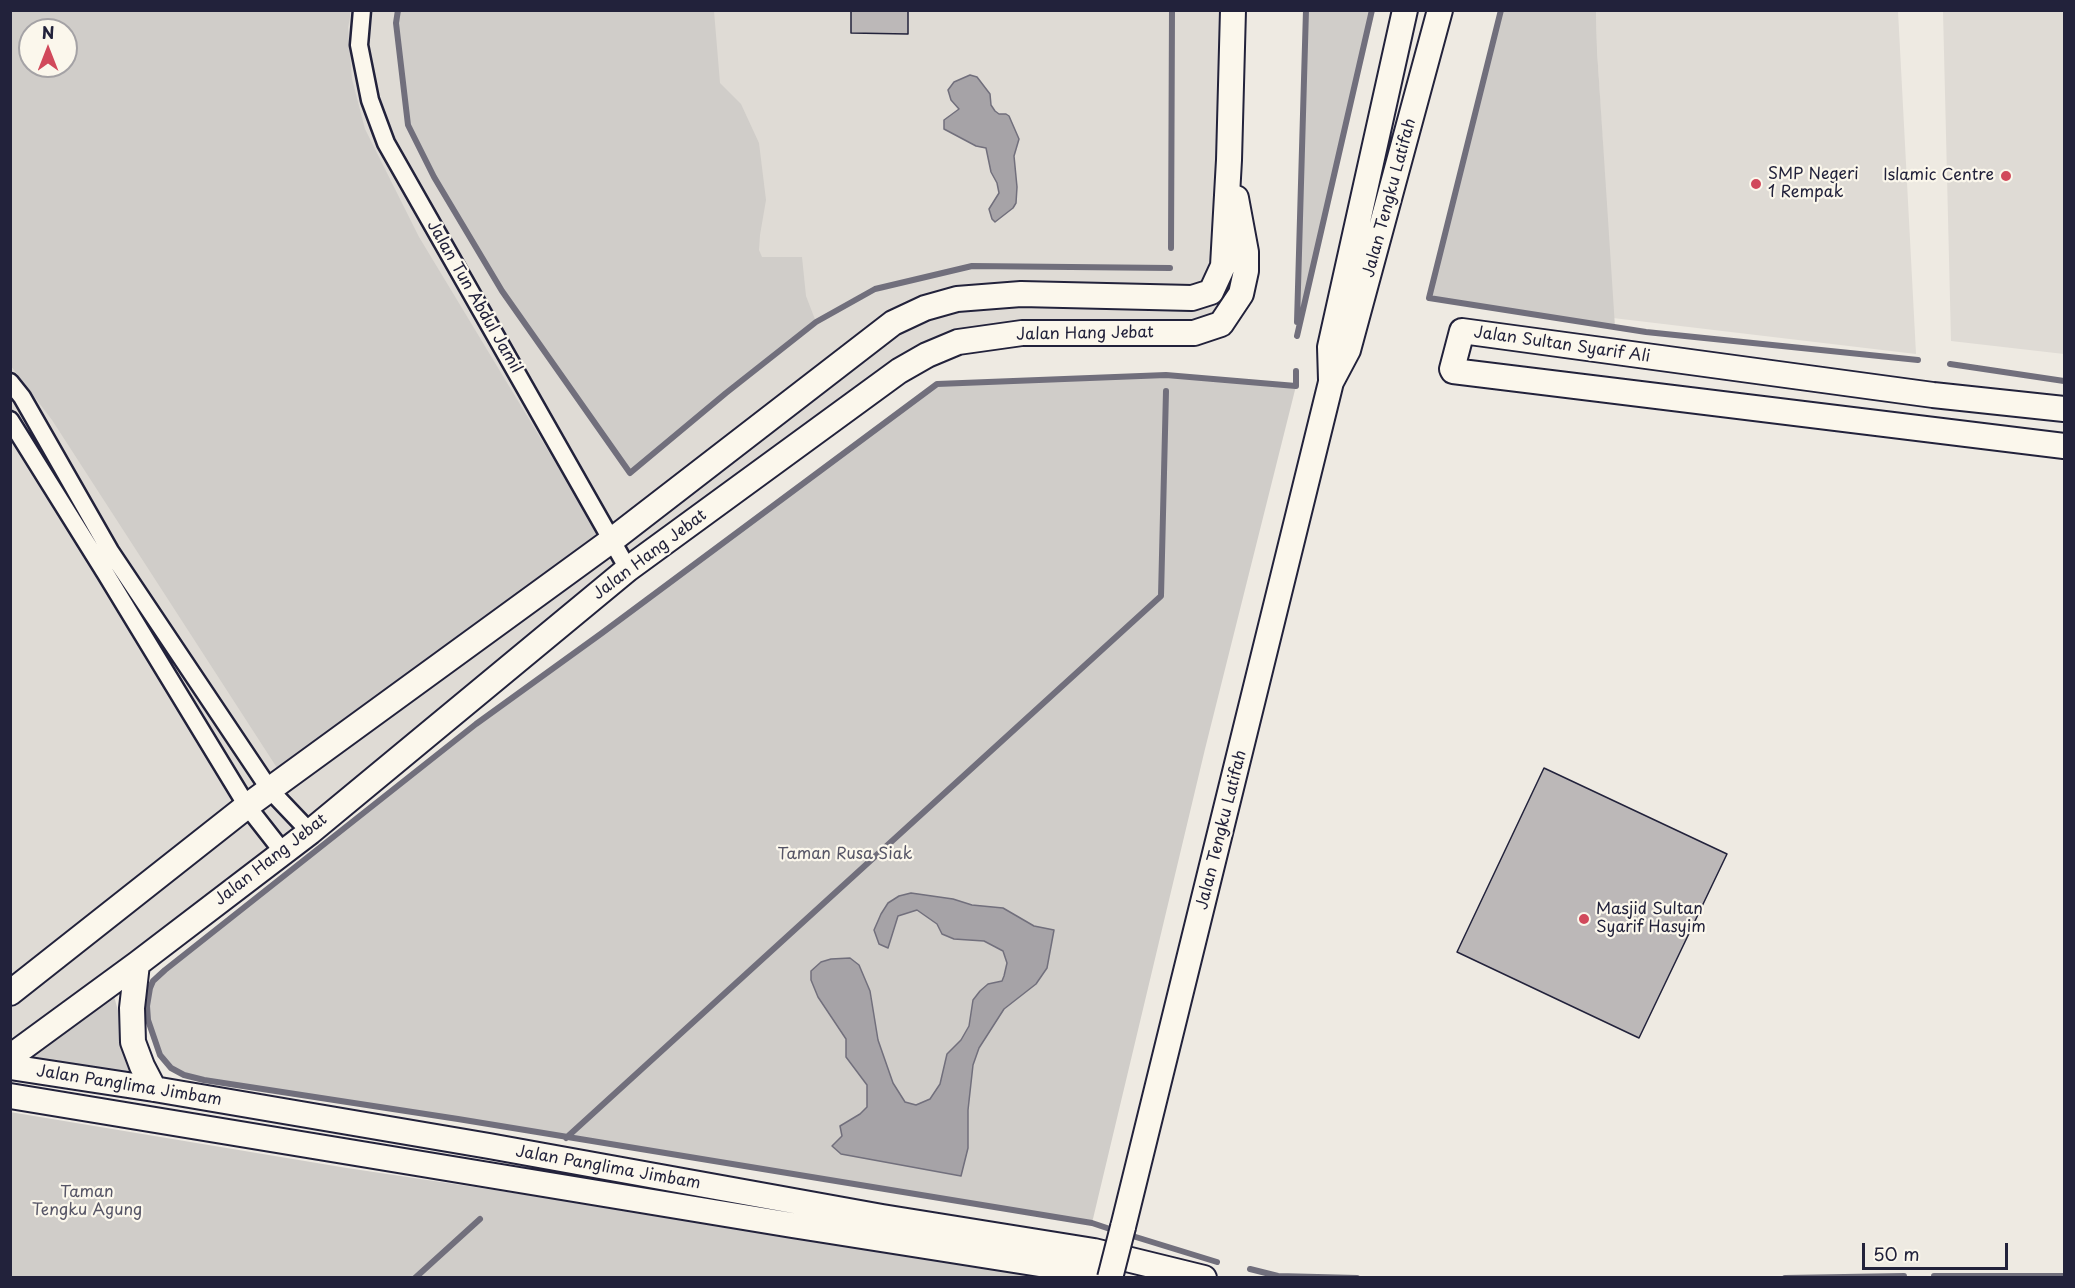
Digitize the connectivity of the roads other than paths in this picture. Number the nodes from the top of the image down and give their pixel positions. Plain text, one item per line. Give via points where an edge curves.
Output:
1 (362, 10) edge
2 (1233, 10) edge
3 (1405, 10) edge
4 (1440, 10) edge
5 (1229, 160) junction
6 (10, 382) edge
7 (1331, 382) junction
8 (2064, 409) edge
9 (10, 420) edge
10 (2064, 446) edge
11 (612, 540) junction
12 (628, 569) junction
13 (270, 790) junction
14 (246, 806) junction
15 (310, 832) junction
16 (283, 852) junction
17 (137, 964) junction
18 (10, 993) edge
19 (10, 1057) edge
20 (10, 1067) edge
21 (154, 1089) junction
22 (10, 1096) edge
23 (1109, 1278) edge
24 (1204, 1278) edge

1 - 11 street, Jalan Tun Abdul Jamil via 359,45 370,100 386,143
2 - 5 street, Jalan Hang Jebat
3 - 7 street, Jalan Tengku Latifah via 1330,347
4 - 7 street, Jalan Tengku Latifah via 1348,350
5 - 11 street, Jalan Hang Jebat via 1223,266 1211,292 1192,298 1021,294 957,299 925,308 894,323
5 - 12 street, Jalan Hang Jebat via 1246,252 1241,294 1221,324 1194,333 1022,333 958,342 899,371
6 - 13 street via 110,551
7 - 23 street, Jalan Tengku Latifah, bridge
8 - 10 street, Jalan Sultan Syarif Ali via 1462,331 1452,369
9 - 14 street
11 - 12 street, Jalan Tun Abdul Jamil
11 - 13 street, Jalan Hang Jebat
12 - 15 street, Jalan Hang Jebat
13 - 14 street, Jalan Hang Jebat
13 - 15 street
14 - 16 street
14 - 18 street, Jalan Hang Jebat
15 - 16 street, Jalan Hang Jebat
16 - 17 street, Jalan Hang Jebat
17 - 19 street, Jalan Hang Jebat
17 - 21 street via 133,1042
20 - 21 street, Jalan Panglima Jimbam
21 - 24 street, Jalan Panglima Jimbam via 1094,1251
22 - 23 street, Jalan Panglima Jimbam

